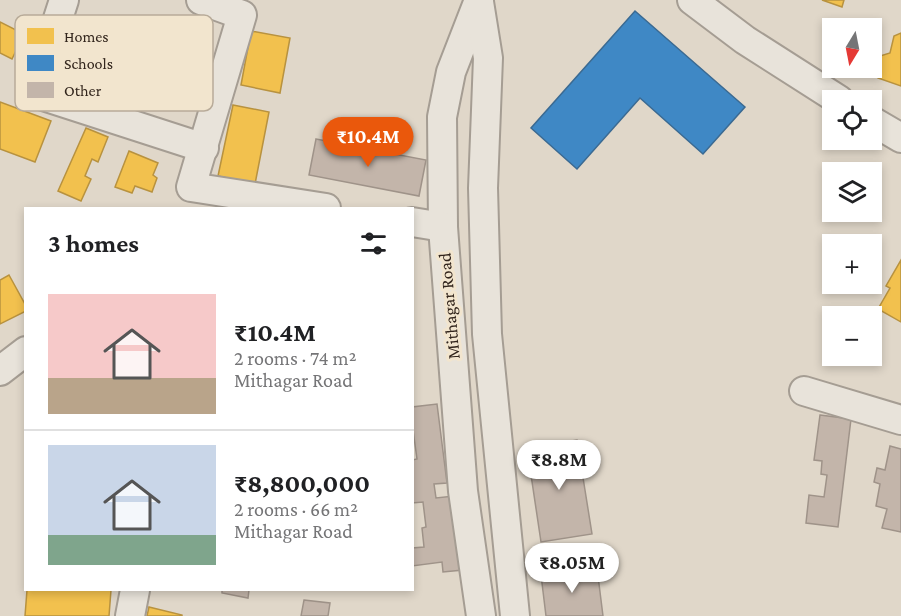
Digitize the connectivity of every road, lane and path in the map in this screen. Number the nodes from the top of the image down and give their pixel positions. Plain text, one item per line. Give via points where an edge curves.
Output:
1 (64, 0) edge
2 (201, 0) edge
3 (692, 0) edge
4 (59, 15) edge
5 (823, 90) edge
6 (90, 111) edge
7 (882, 127) edge
8 (901, 138) edge
9 (204, 148) junction
10 (320, 207) edge
11 (414, 222) edge
12 (443, 227) junction
13 (24, 353) edge
14 (0, 372) edge
15 (804, 391) dead end
16 (901, 420) edge
17 (135, 591) edge
18 (130, 616) edge
19 (481, 616) edge
20 (514, 616) edge

1 - 4 street
2 - 9 street via 242,15
3 - 5 street via 745,40
6 - 9 street
7 - 8 street
9 - 10 street via 191,187
11 - 12 street
12 - 19 street, Mithagar Road via 463,491
12 - 20 street, Mithagar Road via 442,117 452,72 479,0 488,58 483,188 487,334
13 - 14 street
15 - 16 street
17 - 18 street

